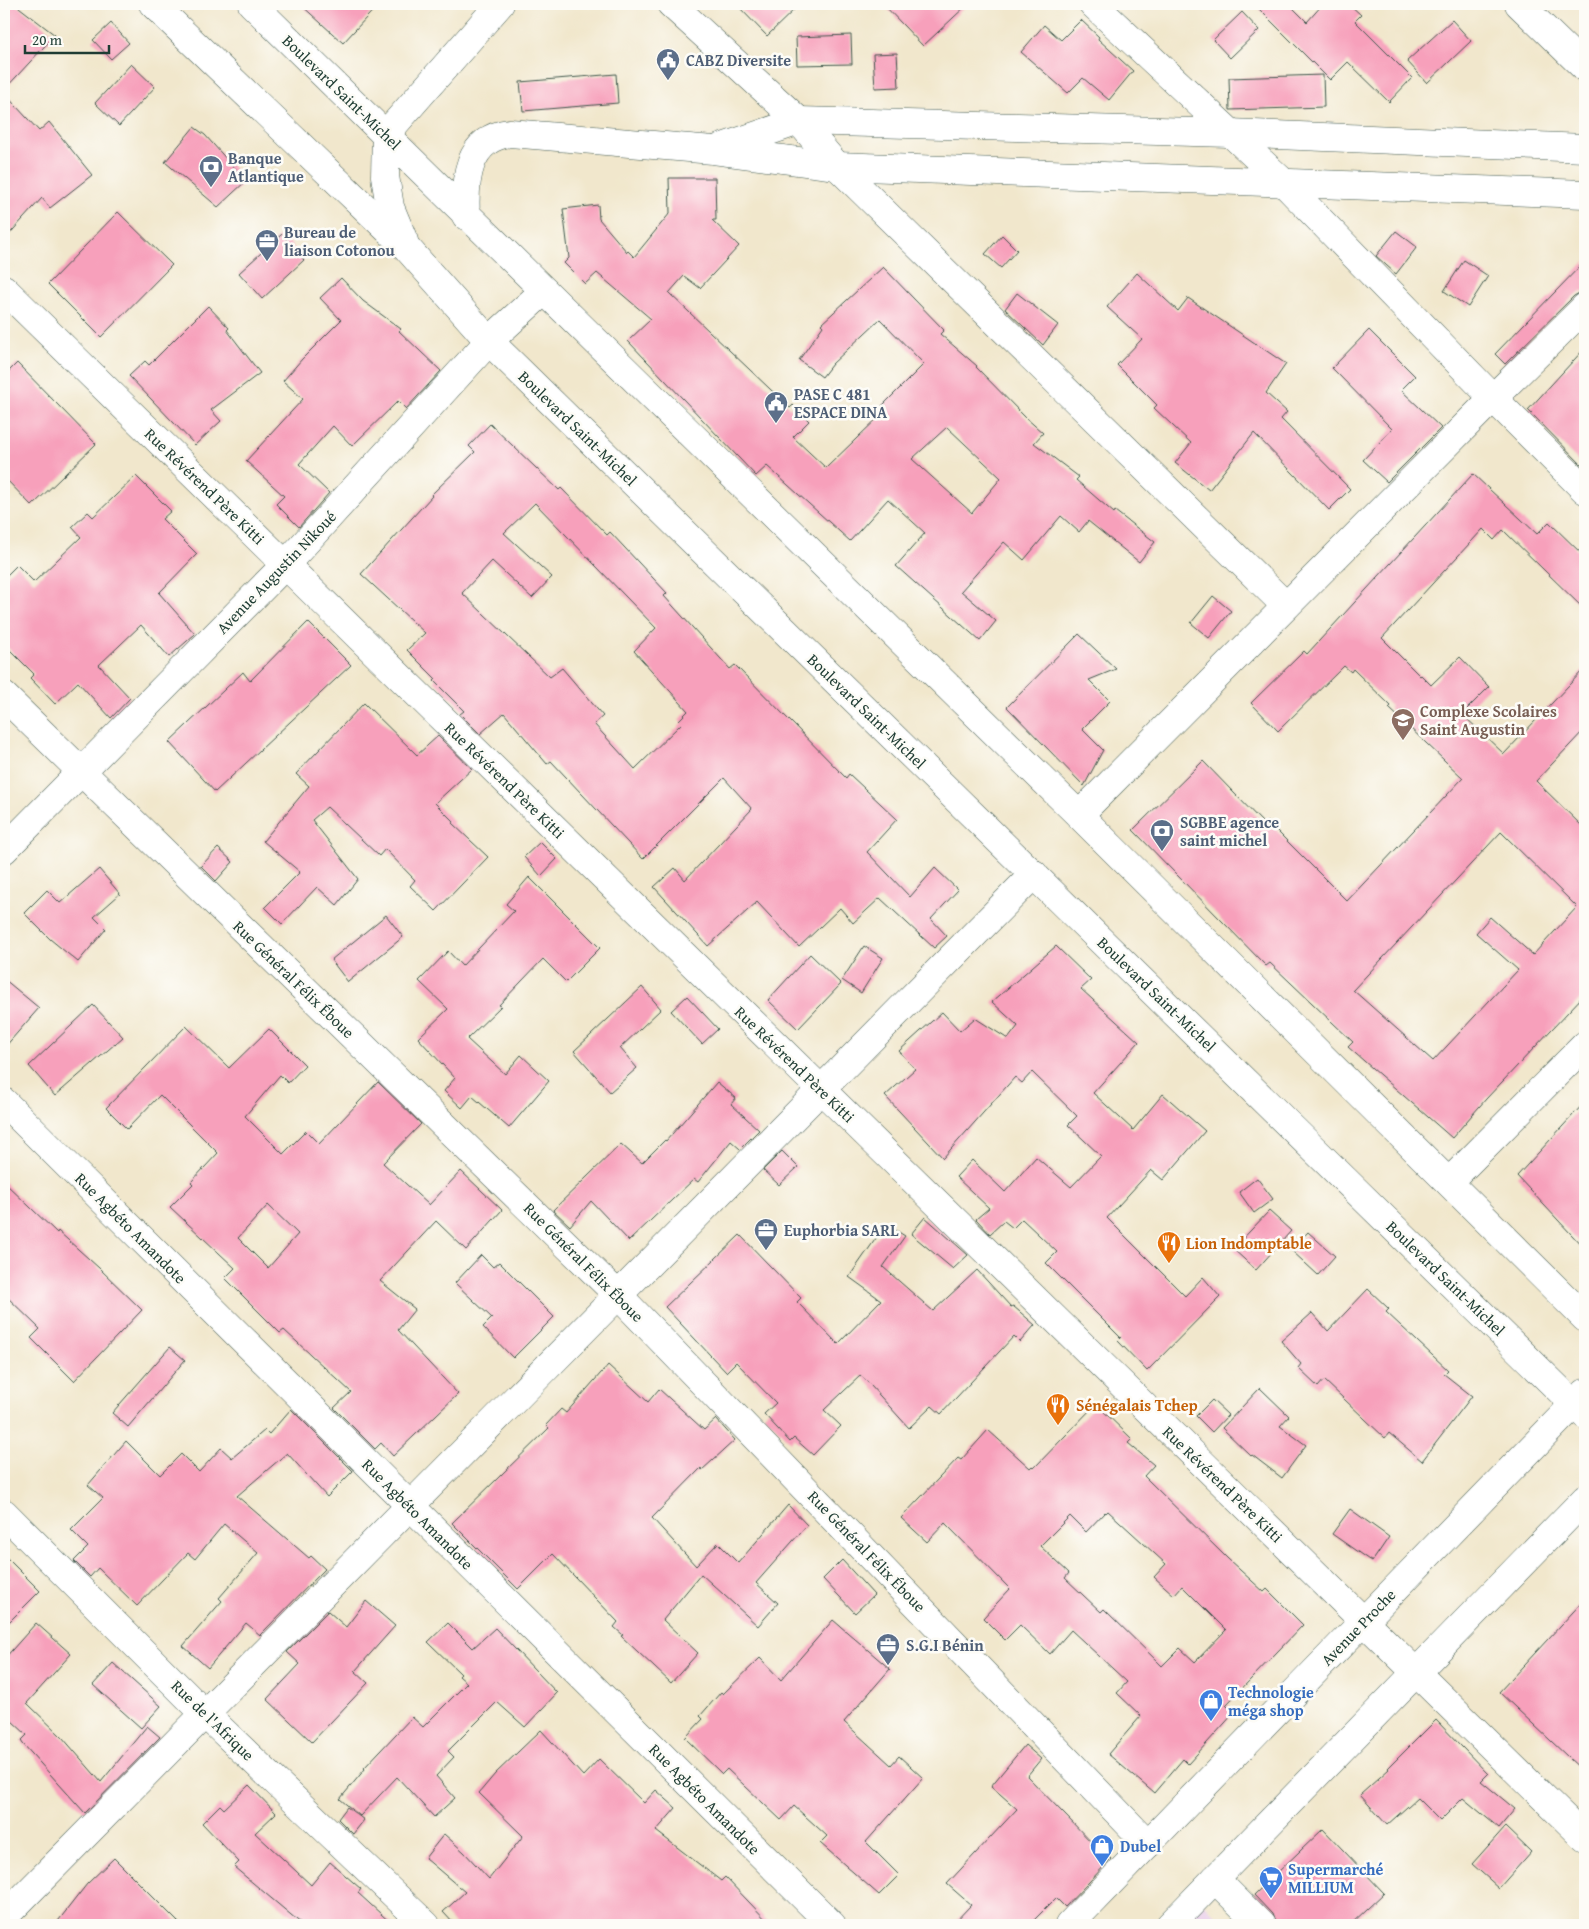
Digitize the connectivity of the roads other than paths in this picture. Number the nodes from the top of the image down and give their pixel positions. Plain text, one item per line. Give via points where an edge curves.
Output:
1 (153, 4) edge
2 (252, 4) edge
3 (500, 4) edge
4 (671, 4) edge
5 (1093, 4) edge
6 (1519, 4) edge
7 (1585, 68) edge
8 (799, 121) junction
9 (1230, 133) junction
10 (386, 134) junction
11 (1585, 148) edge
12 (713, 150) junction
13 (836, 166) junction
14 (1284, 183) junction
15 (1585, 194) edge
16 (466, 216) junction
17 (406, 248) junction
18 (4, 289) edge
19 (544, 291) junction
20 (1585, 307) edge
21 (489, 341) junction
22 (1493, 398) junction
23 (1585, 490) edge
24 (285, 565) junction
25 (1286, 606) junction
26 (4, 696) edge
27 (81, 772) junction
28 (1079, 815) junction
29 (4, 850) edge
30 (1034, 874) junction
31 (1585, 1045) edge
32 (821, 1090) junction
33 (4, 1102) edge
34 (1449, 1182) junction
35 (618, 1295) junction
36 (1585, 1318) edge
37 (1582, 1404) edge
38 (1585, 1498) edge
39 (410, 1506) junction
40 (4, 1513) edge
41 (1364, 1621) junction
42 (1416, 1672) junction
43 (206, 1714) junction
44 (1585, 1838) edge
45 (1148, 1844) junction
46 (1215, 1879) junction
47 (4, 1917) edge
48 (13, 1925) edge
49 (426, 1925) edge
50 (832, 1925) edge
51 (1069, 1925) edge
52 (1170, 1925) edge
53 (1261, 1925) edge

1 - 17 street, Boulevard Saint-Michel
2 - 10 street, Boulevard Saint-Michel
3 - 10 street
4 - 8 street
5 - 9 street
6 - 7 street
8 - 9 street
8 - 12 street
8 - 13 street
9 - 11 street
9 - 14 street
10 - 16 street, Boulevard Saint-Michel
10 - 17 street via 387,192
12 - 13 street
12 - 16 street via 498,134 474,156 467,176
13 - 14 street
13 - 25 street
14 - 15 street
14 - 22 street
16 - 19 street, Boulevard Saint-Michel
17 - 21 street, Boulevard Saint-Michel
18 - 24 street, Rue Révérend Père Kitti
19 - 21 street, Avenue Augustin Nikoué
19 - 28 street, Boulevard Saint-Michel
20 - 22 street
21 - 24 street, Avenue Augustin Nikoué
21 - 30 street, Boulevard Saint-Michel
22 - 23 street
22 - 25 street
24 - 27 street, Avenue Augustin Nikoué
24 - 32 street, Rue Révérend Père Kitti
25 - 28 street
26 - 27 street, Rue Général Félix Éboue
27 - 29 street, Avenue Augustin Nikoué
27 - 35 street, Rue Général Félix Éboue
28 - 34 street, Boulevard Saint-Michel
30 - 32 street
30 - 37 street, Boulevard Saint-Michel
31 - 34 street
32 - 35 street
32 - 41 street, Rue Révérend Père Kitti
33 - 39 street, Rue Agbéto Amandote
34 - 36 street, Boulevard Saint-Michel
35 - 39 street
35 - 45 street, Rue Général Félix Éboue
37 - 41 street, Avenue Proche
38 - 42 street
39 - 43 street
39 - 50 street, Rue Agbéto Amandote
40 - 43 street, Rue de l'Afrique
41 - 42 street, Rue Révérend Père Kitti
41 - 45 street, Avenue Proche
42 - 44 street, Rue Révérend Père Kitti
42 - 46 street
43 - 47 street
43 - 49 street, Rue de l'Afrique
45 - 51 street, Avenue Proche
46 - 52 street
46 - 53 street
47 - 48 street

